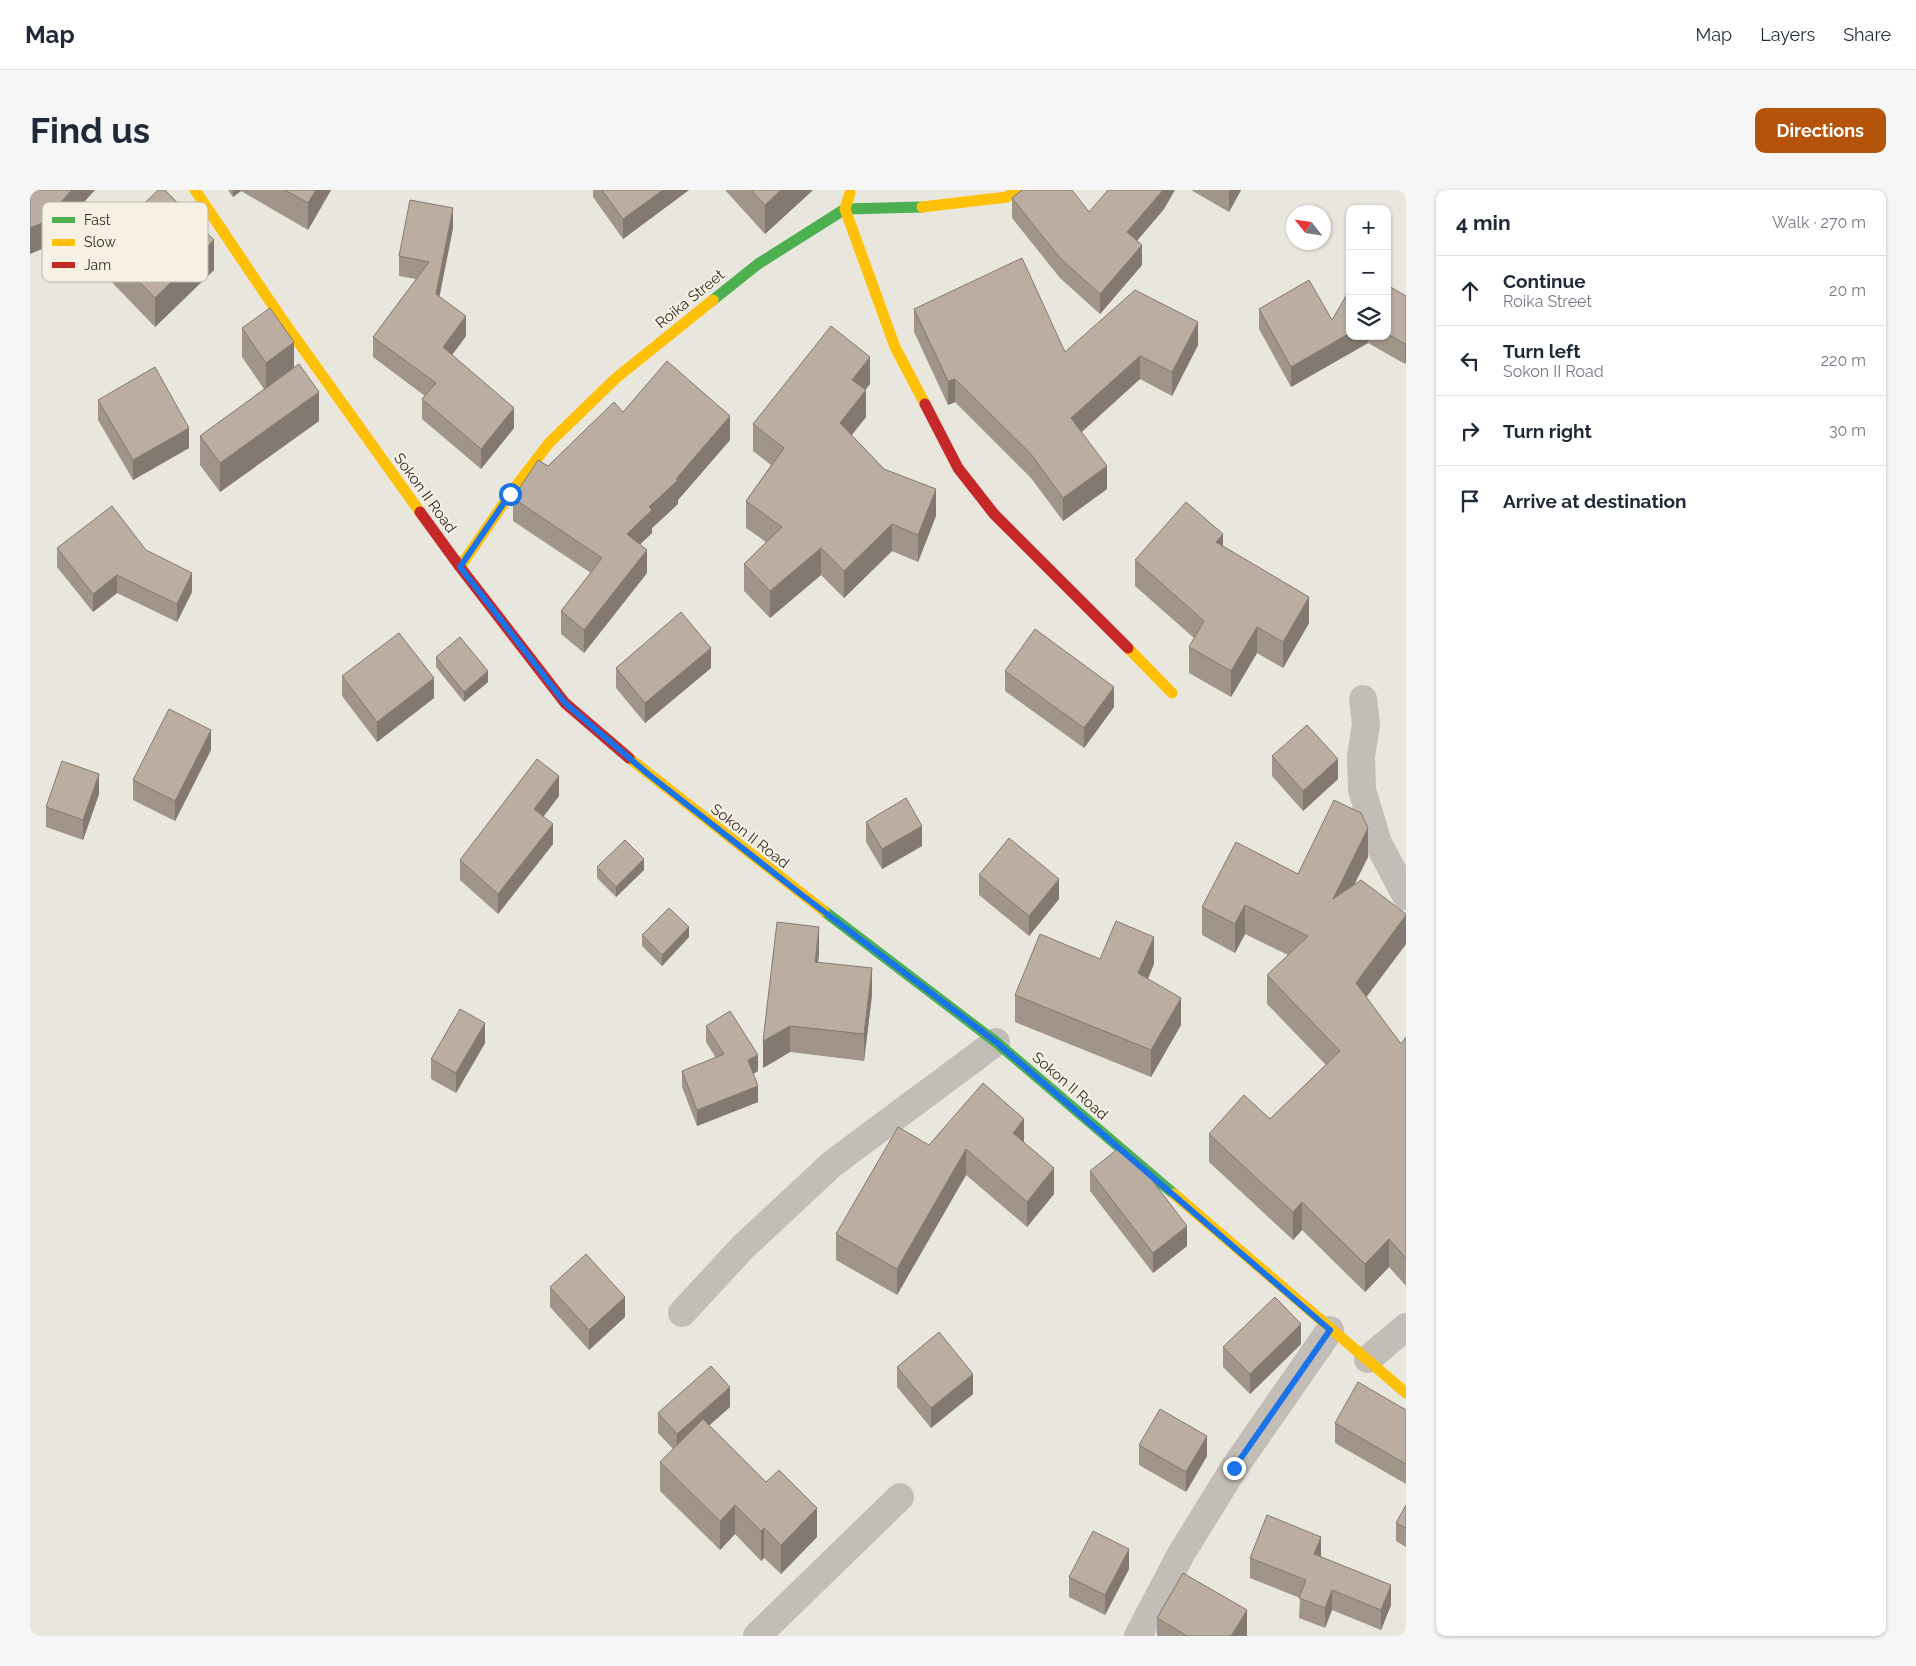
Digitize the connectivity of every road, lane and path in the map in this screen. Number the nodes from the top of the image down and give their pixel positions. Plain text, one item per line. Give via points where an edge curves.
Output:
1 (195, 190) edge
2 (851, 190) edge
3 (1017, 190) edge
4 (203, 202) edge
5 (208, 209) edge
6 (845, 209) junction
7 (460, 567) junction
8 (1172, 692) dead end
9 (1363, 699) dead end
10 (1406, 896) edge
11 (996, 1042) junction
12 (682, 1313) dead end
13 (1406, 1327) edge
14 (1330, 1330) junction
15 (1368, 1360) junction
16 (1406, 1393) edge
17 (900, 1497) dead end
18 (758, 1636) edge
19 (1138, 1636) edge

1 - 4 street, Sokon II Road
2 - 6 street
3 - 6 street via 1007,197 935,207
5 - 7 street, Sokon II Road via 284,322
6 - 7 street, Roika Street via 758,264 616,378 549,443
6 - 8 street via 895,347 958,468 994,514
7 - 11 street, Sokon II Road via 565,703 648,774 794,889
9 - 10 street via 1366,724 1361,757 1362,790 1378,843
11 - 12 street via 832,1164 743,1247
11 - 14 street, Sokon II Road
13 - 15 street
14 - 15 street, Sokon II Road
14 - 19 street via 1234,1468
15 - 16 street, Sokon II Road
17 - 18 street

